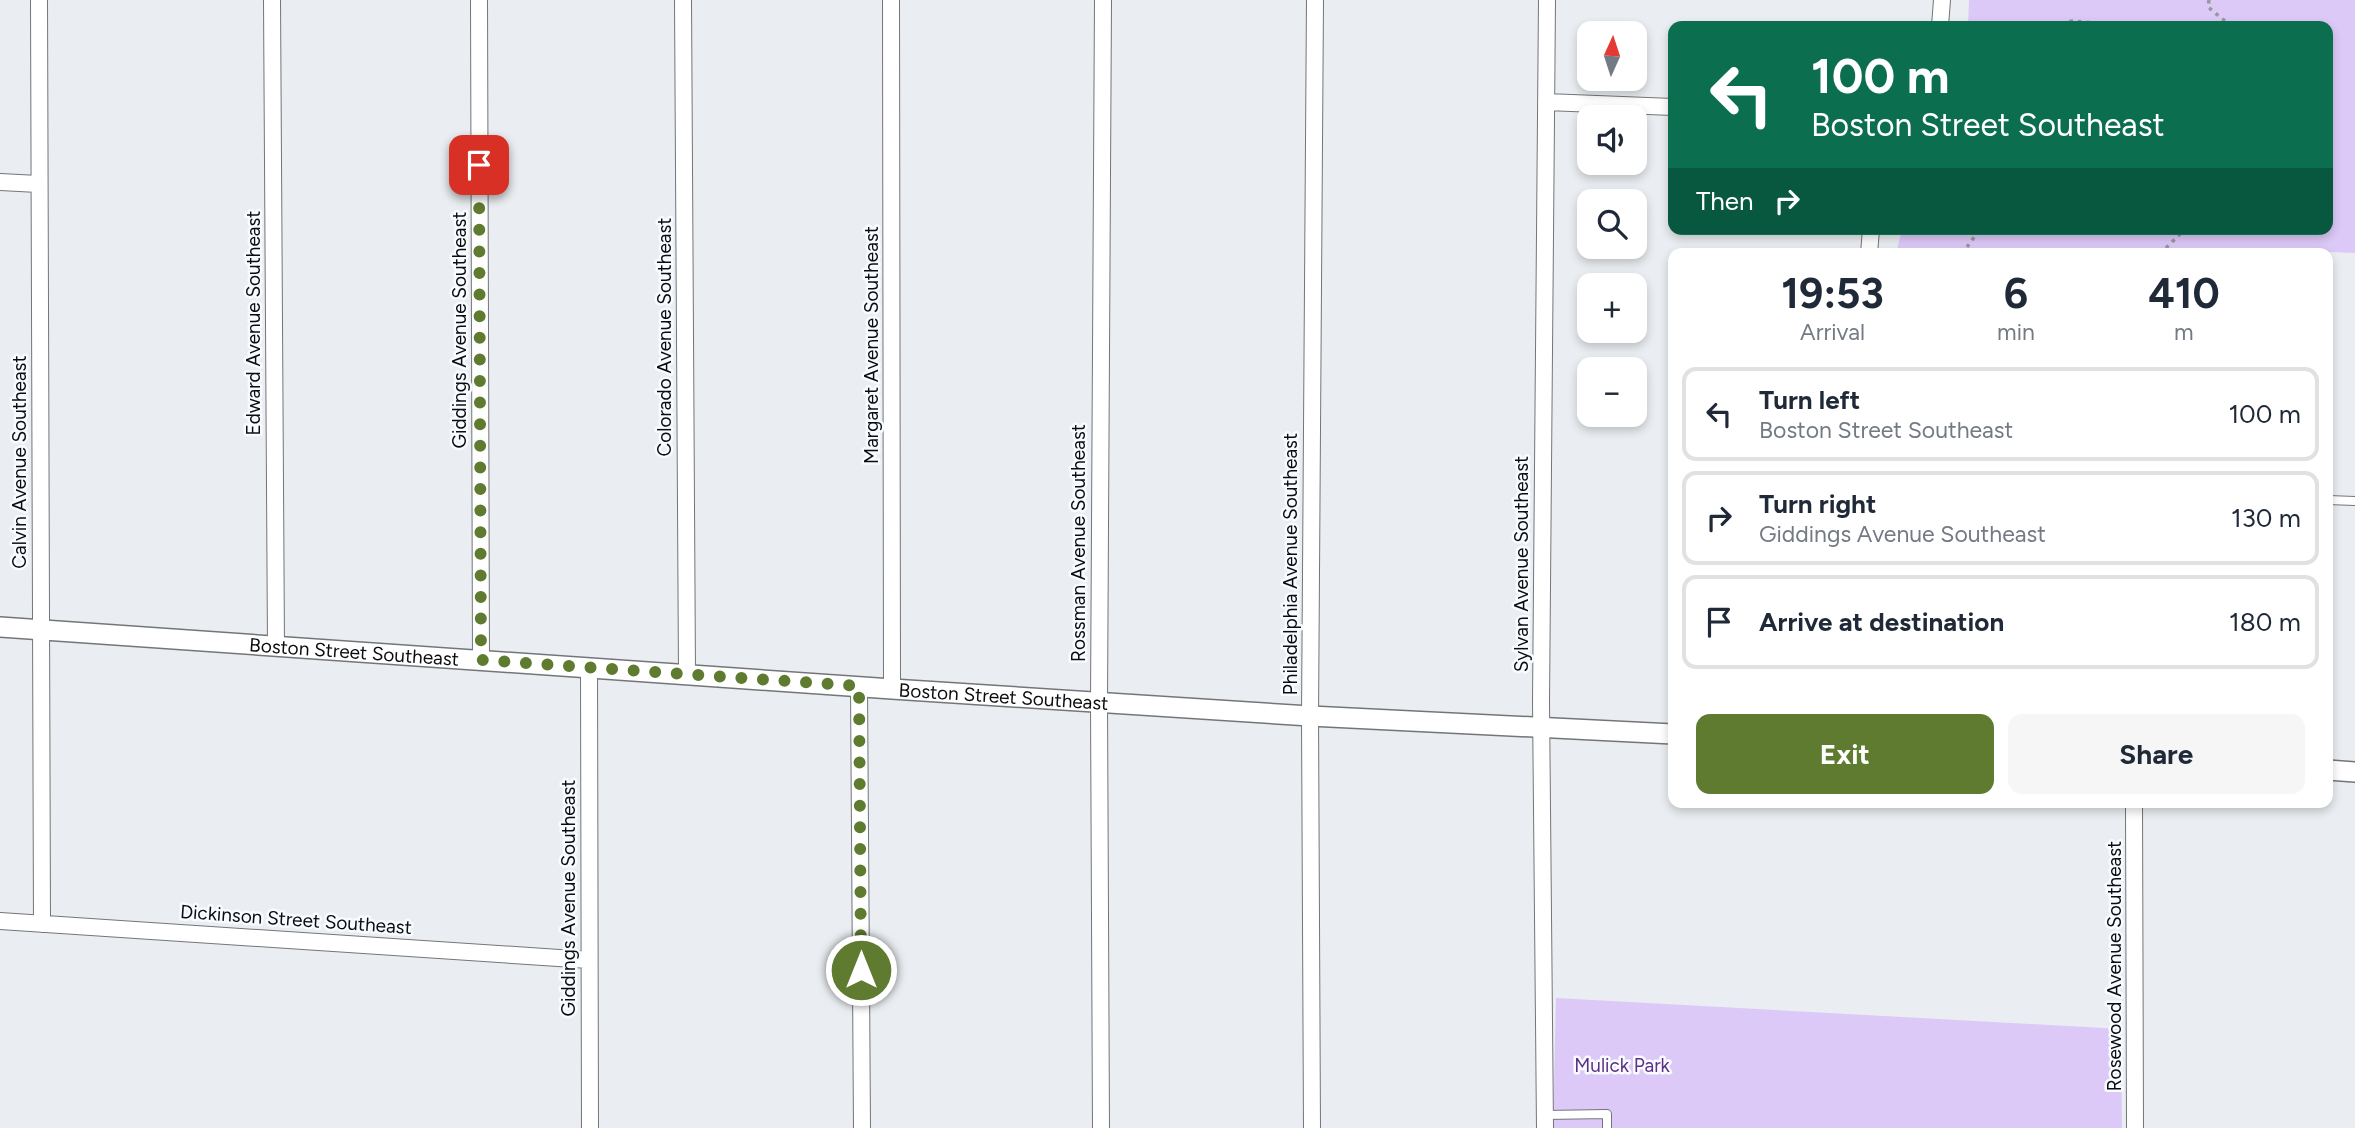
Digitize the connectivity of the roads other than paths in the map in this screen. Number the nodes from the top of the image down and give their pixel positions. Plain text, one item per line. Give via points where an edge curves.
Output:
1 (38, 0) edge
2 (272, 0) edge
3 (478, 0) edge
4 (684, 0) edge
5 (891, 0) edge
6 (1103, 0) edge
7 (1315, 0) edge
8 (1547, 0) edge
9 (1942, 0) edge
10 (1940, 21) edge
11 (1546, 102) junction
12 (1668, 107) edge
13 (0, 182) edge
14 (38, 184) junction
15 (2333, 500) edge
16 (2355, 501) edge
17 (0, 627) edge
18 (41, 629) junction
19 (276, 647) junction
20 (481, 660) junction
21 (589, 667) junction
22 (687, 674) junction
23 (859, 686) junction
24 (892, 689) junction
25 (1098, 702) junction
26 (1310, 716) junction
27 (1541, 727) junction
28 (1668, 734) edge
29 (2333, 771) edge
30 (2355, 772) edge
31 (2134, 808) edge
32 (0, 921) edge
33 (43, 924) junction
34 (589, 960) junction
35 (1545, 1121) edge
36 (590, 1128) edge
37 (862, 1128) edge
38 (1101, 1128) edge
39 (1312, 1128) edge
40 (1607, 1128) edge
41 (2135, 1128) edge

1 - 14 street, Calvin Avenue Southeast
2 - 19 street, Edward Avenue Southeast
3 - 20 street, Giddings Avenue Southeast
4 - 22 street, Colorado Avenue Southeast
5 - 24 street, Margaret Avenue Southeast
6 - 25 street, Rossman Avenue Southeast
7 - 26 street, Philadelphia Avenue Southeast
8 - 11 street, Sylvan Avenue Southeast
9 - 10 street
11 - 12 street
11 - 27 street, Sylvan Avenue Southeast
13 - 14 street
14 - 18 street, Calvin Avenue Southeast
15 - 16 lane
17 - 18 street, Boston Street Southeast
18 - 19 street, Boston Street Southeast
18 - 33 street, Calvin Avenue Southeast
19 - 20 street, Boston Street Southeast
20 - 21 street, Boston Street Southeast
21 - 22 street, Boston Street Southeast
21 - 34 street, Giddings Avenue Southeast
22 - 23 street, Boston Street Southeast
23 - 24 street, Boston Street Southeast
23 - 37 street
24 - 25 street, Boston Street Southeast
25 - 26 street, Boston Street Southeast
25 - 38 street, Rossman Avenue Southeast
26 - 27 street, Boston Street Southeast
26 - 39 street, Philadelphia Avenue Southeast
27 - 28 street, Boston Street Southeast
27 - 35 street, Sylvan Avenue Southeast
29 - 30 street
31 - 41 street, Rosewood Avenue Southeast
32 - 33 street, Dickinson Street Southeast
33 - 34 street, Dickinson Street Southeast
34 - 36 street, Giddings Avenue Southeast
35 - 40 lane via 1607,1114

